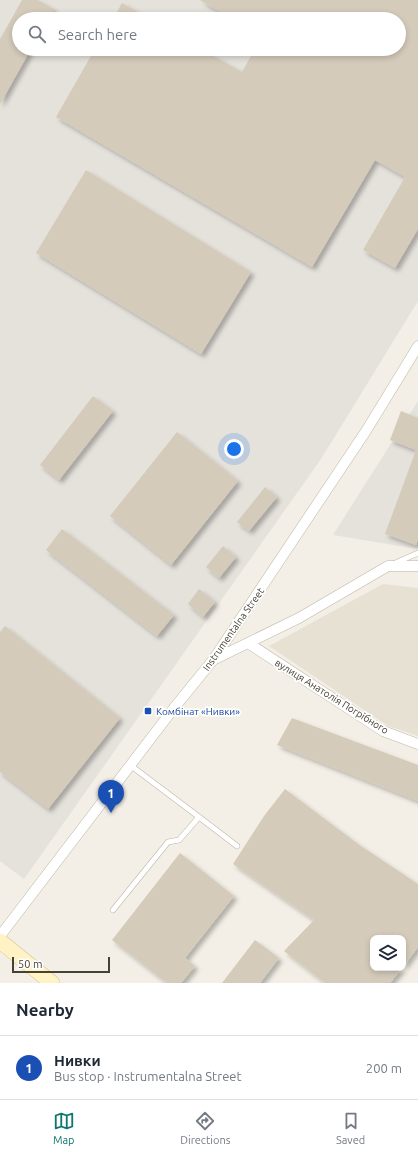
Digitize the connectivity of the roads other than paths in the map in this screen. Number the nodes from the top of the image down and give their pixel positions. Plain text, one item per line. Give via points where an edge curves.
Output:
1 (418, 346) edge
2 (418, 553) edge
3 (388, 566) junction
4 (418, 566) edge
5 (248, 643) junction
6 (213, 660) junction
7 (418, 744) edge
8 (130, 765) junction
9 (199, 817) junction
10 (237, 846) dead end
11 (113, 910) dead end
12 (0, 936) edge
13 (0, 941) edge
14 (52, 983) edge

1 - 6 street, Instrumentalna Street via 366,430
2 - 3 lane
3 - 4 street
3 - 5 street via 299,618
5 - 6 street
5 - 7 street, вулиця Анатолія Погрібного via 383,731
6 - 8 street, Instrumentalna Street
8 - 9 lane
8 - 12 street, Instrumentalna Street
9 - 10 lane
9 - 11 lane via 179,840 168,842
13 - 14 street

